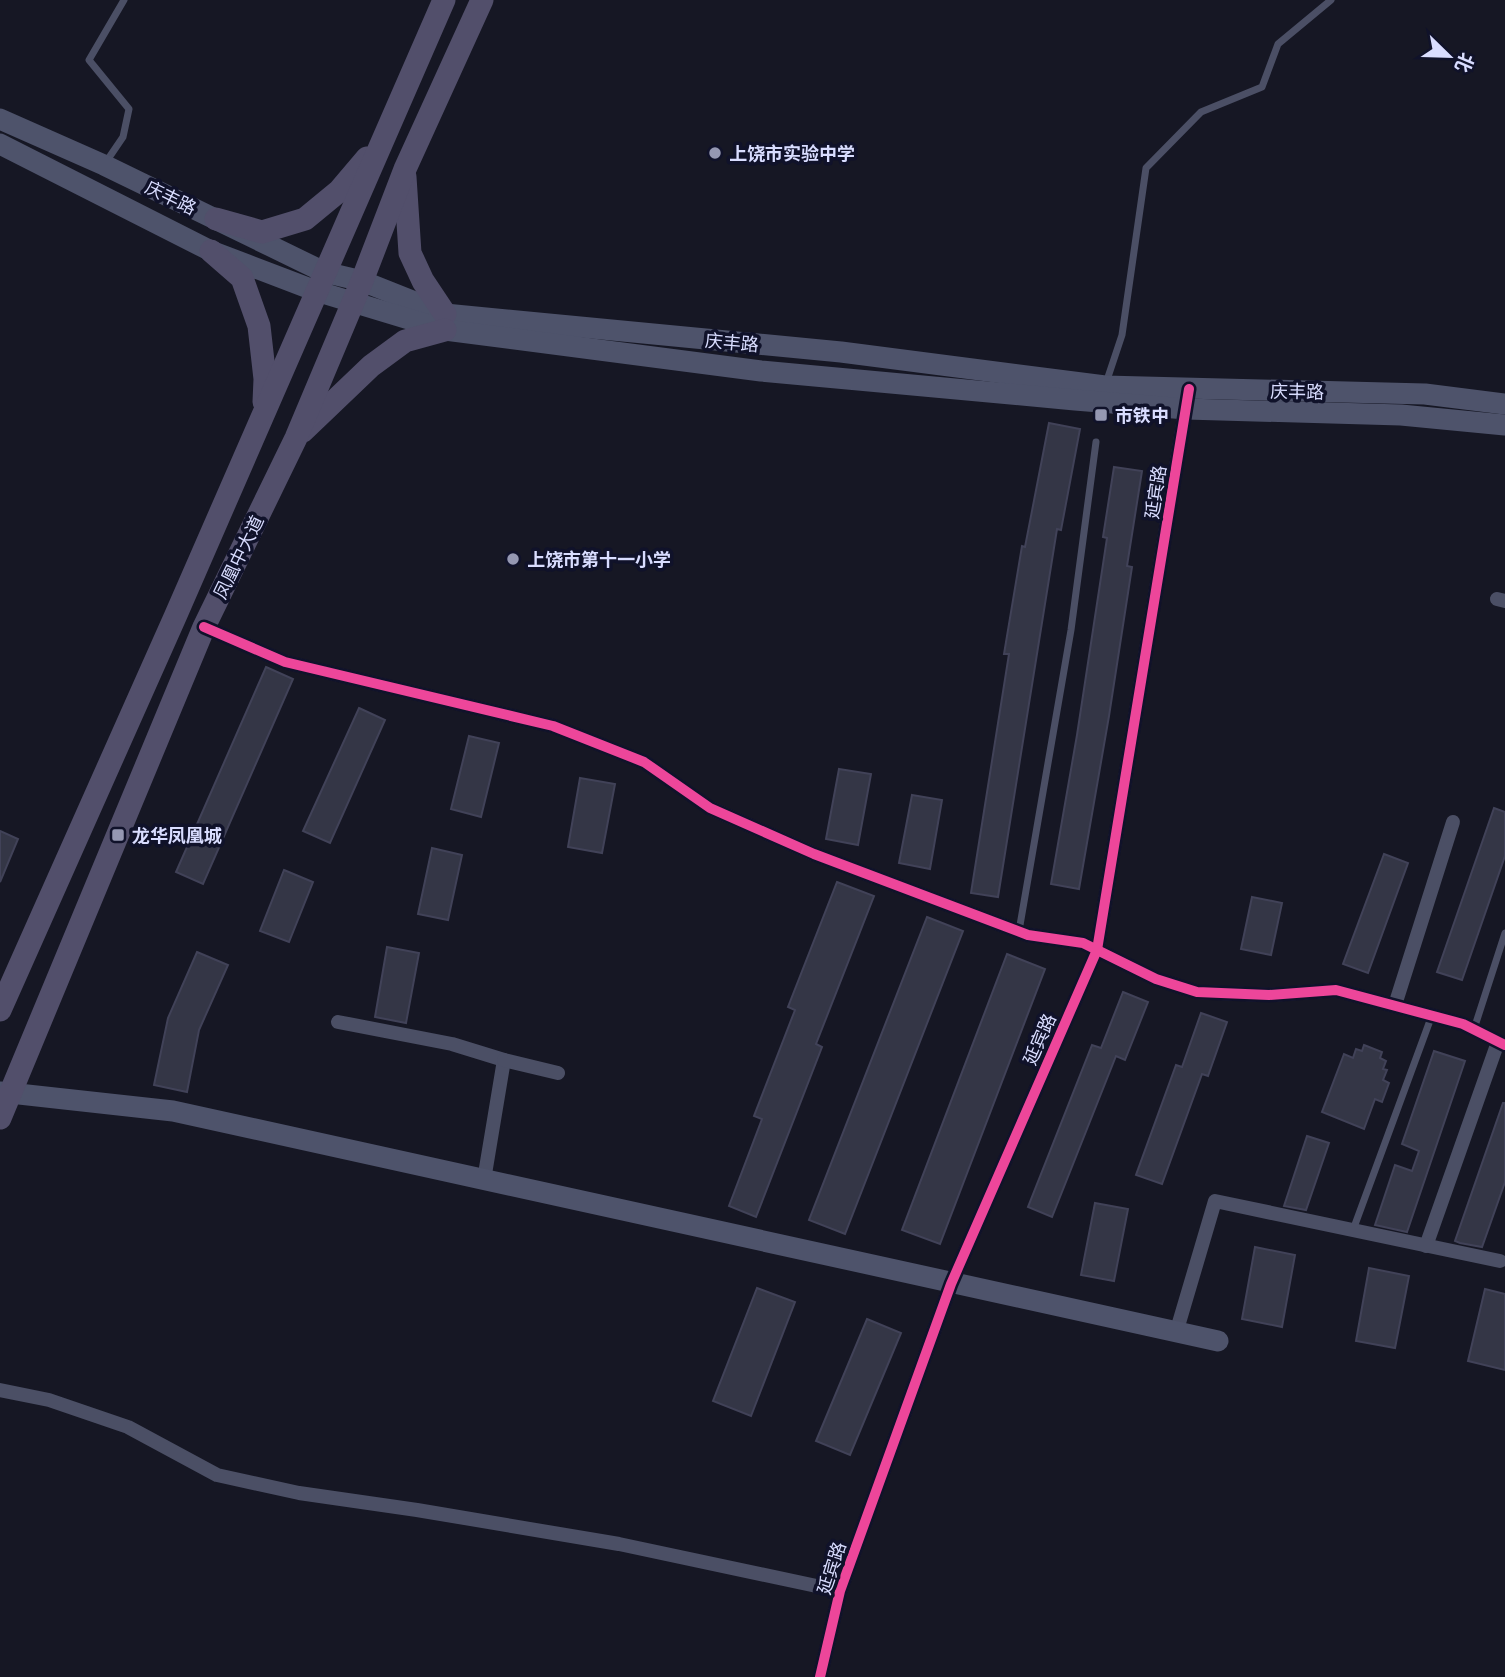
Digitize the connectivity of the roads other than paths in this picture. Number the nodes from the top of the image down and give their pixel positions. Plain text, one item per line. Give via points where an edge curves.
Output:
1 (124, 0) edge
2 (444, 0) edge
3 (482, 0) edge
4 (1331, 0) edge
5 (0, 118) edge
6 (383, 140) junction
7 (0, 144) edge
8 (104, 165) junction
9 (405, 169) junction
10 (216, 219) junction
11 (211, 251) junction
12 (362, 281) junction
13 (320, 282) junction
14 (353, 303) junction
15 (445, 322) junction
16 (1105, 386) junction
17 (1188, 399) junction
18 (1505, 404) edge
19 (263, 415) junction
20 (1505, 425) edge
21 (296, 438) junction
22 (1096, 442) dead end
23 (204, 627) junction
24 (1453, 822) dead end
25 (1019, 932) junction
26 (1505, 933) edge
27 (1097, 950) junction
28 (1395, 1005) junction
29 (0, 1010) edge
30 (1432, 1015) junction
31 (338, 1022) dead end
32 (1474, 1029) junction
33 (1502, 1043) edge
34 (504, 1060) junction
35 (558, 1073) dead end
36 (4, 1093) edge
37 (0, 1118) edge
38 (484, 1180) junction
39 (1353, 1230) junction
40 (1426, 1246) junction
41 (1500, 1261) dead end
42 (951, 1284) junction
43 (1177, 1333) junction
44 (1218, 1341) dead end
45 (0, 1390) edge
46 (840, 1591) junction
47 (820, 1677) edge

1 - 8 lane via 89,60 130,109 123,137
2 - 6 main road, 凤凰中大道
3 - 9 main road, 凤凰中大道
4 - 16 lane via 1278,44 1262,87 1201,112 1146,168 1122,335
5 - 8 main road, 庆丰路
6 - 10 main road via 339,191 305,219 262,232
6 - 13 main road, 凤凰中大道
7 - 11 main road
8 - 10 main road, 庆丰路
9 - 12 main road, 凤凰中大道
9 - 15 main road via 410,253
10 - 13 main road, 庆丰路
11 - 13 main road
11 - 19 main road via 242,278 259,326 265,379
12 - 13 main road, 庆丰路
12 - 14 main road, 凤凰中大道
12 - 15 main road, 庆丰路
13 - 14 main road
13 - 19 main road, 凤凰中大道
14 - 15 main road
14 - 21 main road, 凤凰中大道
15 - 16 main road, 庆丰路 via 841,352
15 - 17 main road via 761,371
15 - 21 main road via 405,341 371,366
16 - 17 main road, 庆丰路
17 - 18 main road, 庆丰路 via 1425,394
17 - 20 main road
17 - 27 street, 延宾路
19 - 29 main road, 凤凰中大道
21 - 23 main road, 凤凰中大道
22 - 25 lane via 1071,630
23 - 25 street via 285,662 553,726 644,762 710,808 768,834
23 - 36 main road, 凤凰中大道
24 - 28 street
25 - 27 street via 1083,943
26 - 32 lane
27 - 28 street via 1156,979 1197,992 1269,995 1336,990
27 - 42 street, 延宾路
28 - 30 street
30 - 32 street
30 - 39 lane
31 - 34 street via 452,1044
32 - 33 street
33 - 40 street
34 - 35 street
34 - 38 street
36 - 37 main road, 凤凰中大道
36 - 38 main road via 173,1111
38 - 42 main road
39 - 40 street
39 - 43 street via 1215,1201
40 - 41 street
42 - 43 main road
42 - 46 street, 延宾路
43 - 44 main road
45 - 46 street via 50,1400 128,1427 216,1475 299,1493 619,1544
46 - 47 street, 延宾路

